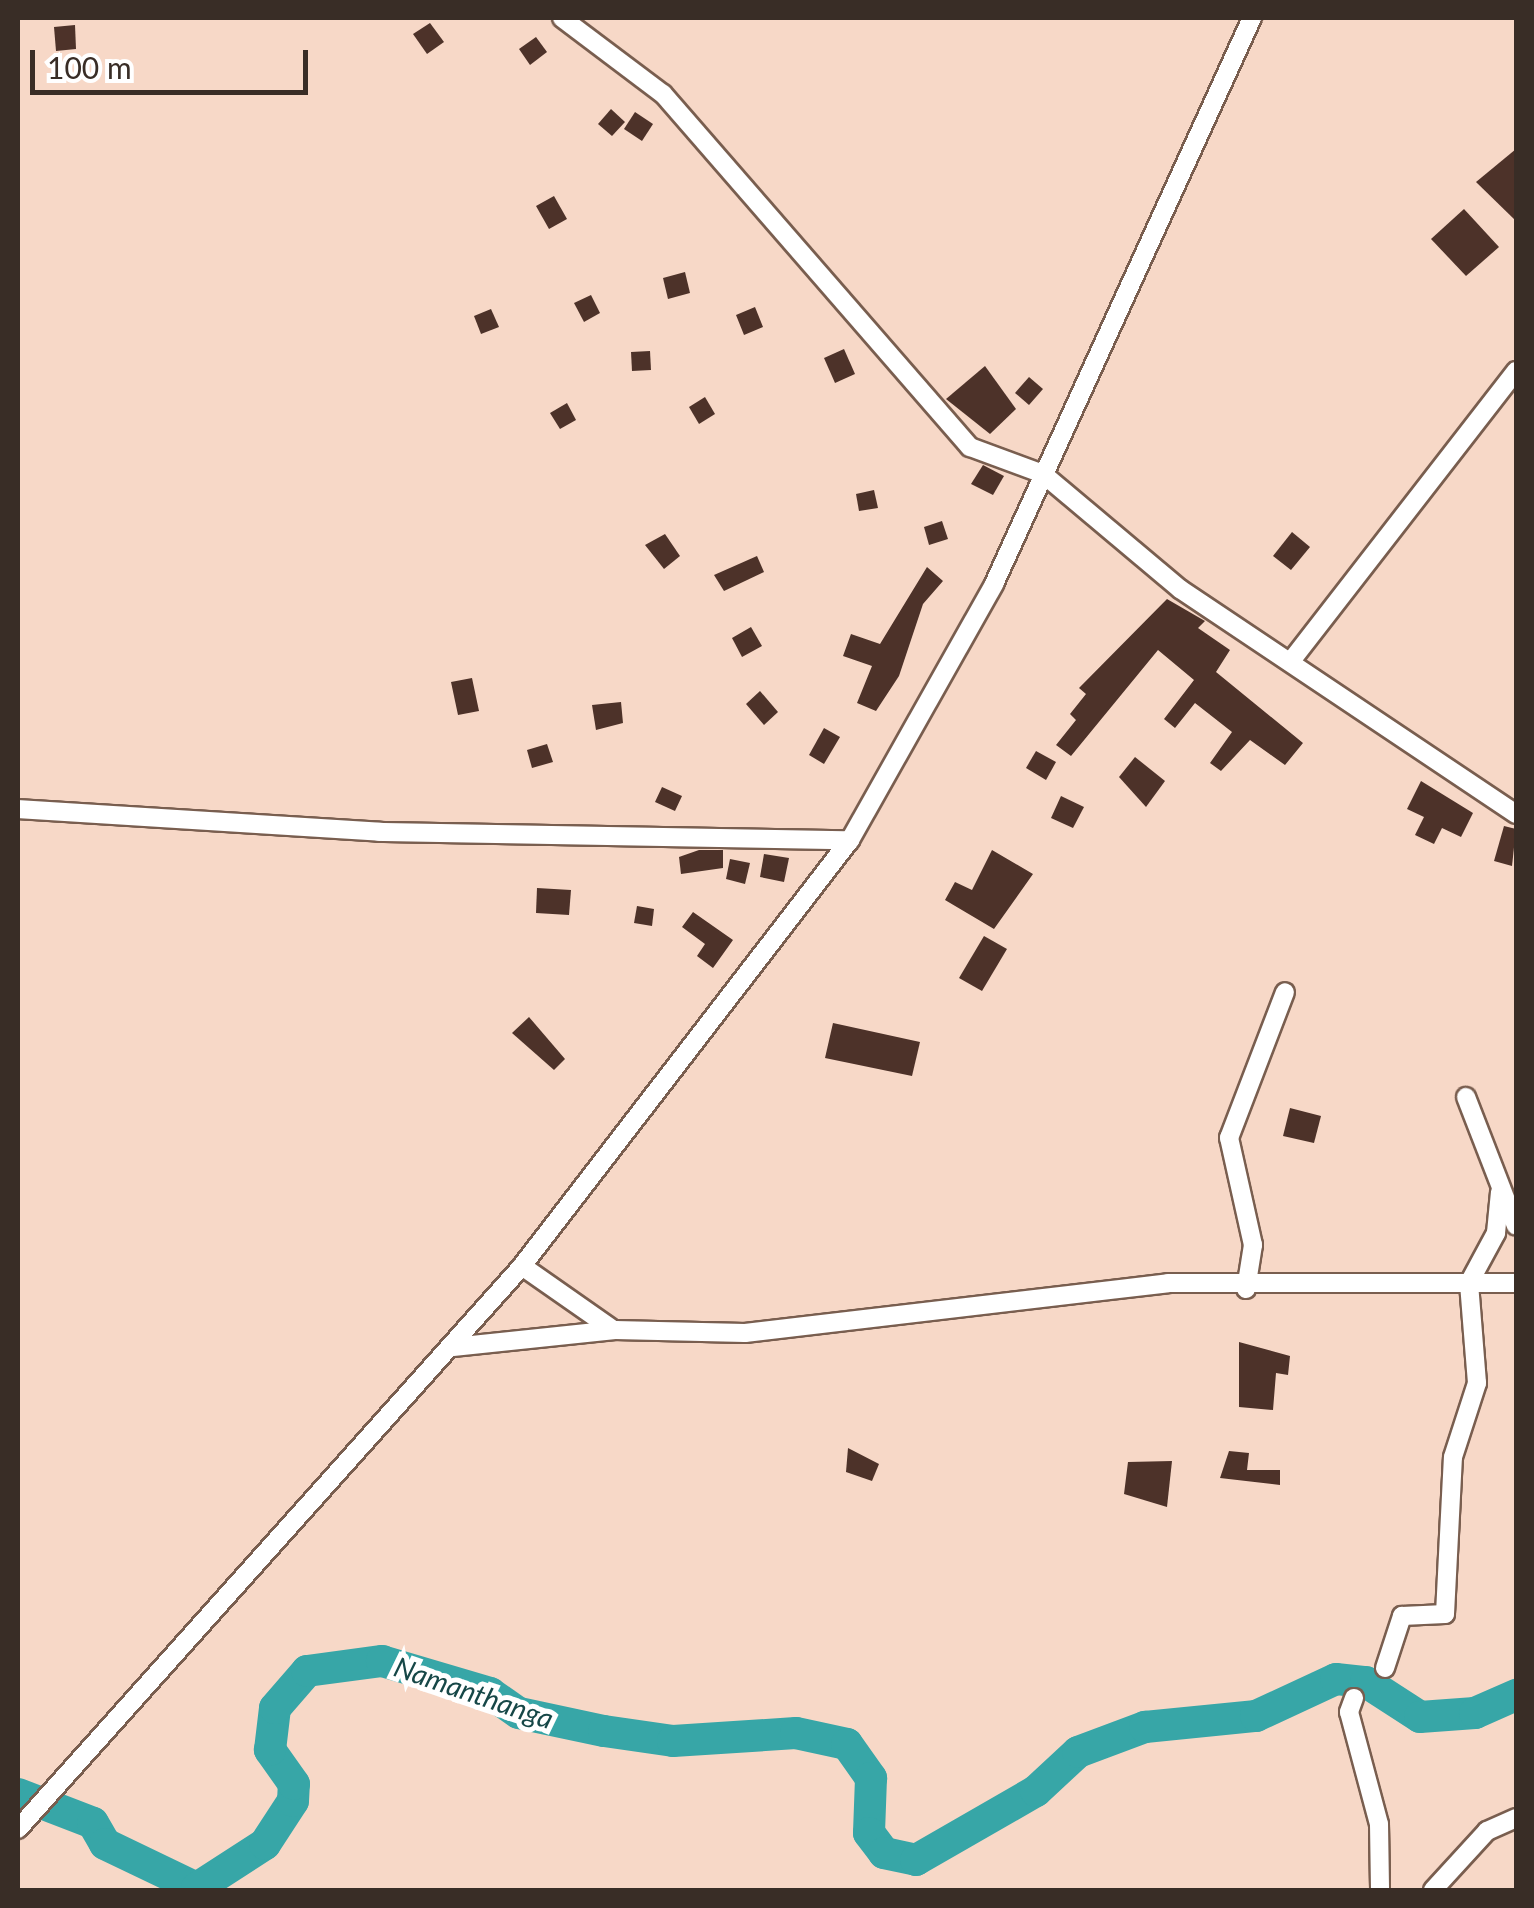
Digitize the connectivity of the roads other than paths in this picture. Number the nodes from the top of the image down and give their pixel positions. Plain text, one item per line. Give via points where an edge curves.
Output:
1 (562, 18) edge
2 (1252, 18) edge
3 (1516, 371) edge
4 (1042, 474) junction
5 (1291, 661) junction
6 (18, 808) edge
7 (1516, 814) edge
8 (850, 840) junction
9 (1286, 992) dead end
10 (1466, 1097) dead end
11 (1500, 1192) junction
12 (1516, 1226) edge
13 (522, 1266) junction
14 (1469, 1283) junction
15 (1516, 1283) edge
16 (1246, 1289) junction
17 (615, 1330) junction
18 (454, 1347) junction
19 (1384, 1668) dead end
20 (1354, 1698) dead end
21 (1516, 1818) edge
22 (22, 1823) edge
23 (1380, 1890) edge
24 (1432, 1890) edge

1 - 4 street via 664,94 970,448
2 - 4 street
3 - 5 street
4 - 5 street via 1130,552
4 - 8 street via 994,584
5 - 7 street
6 - 8 street via 379,832
8 - 13 street
9 - 16 street via 1229,1138 1253,1245
10 - 11 street via 1495,1154
11 - 12 street
11 - 14 street via 1496,1233
13 - 17 street
13 - 18 street
14 - 15 street
14 - 16 street
14 - 19 street via 1478,1383 1454,1457 1445,1614 1402,1616
16 - 17 street via 1116,1287 970,1312 745,1333
17 - 18 street
18 - 22 street
20 - 23 street via 1348,1712 1379,1824
21 - 24 street via 1487,1831

